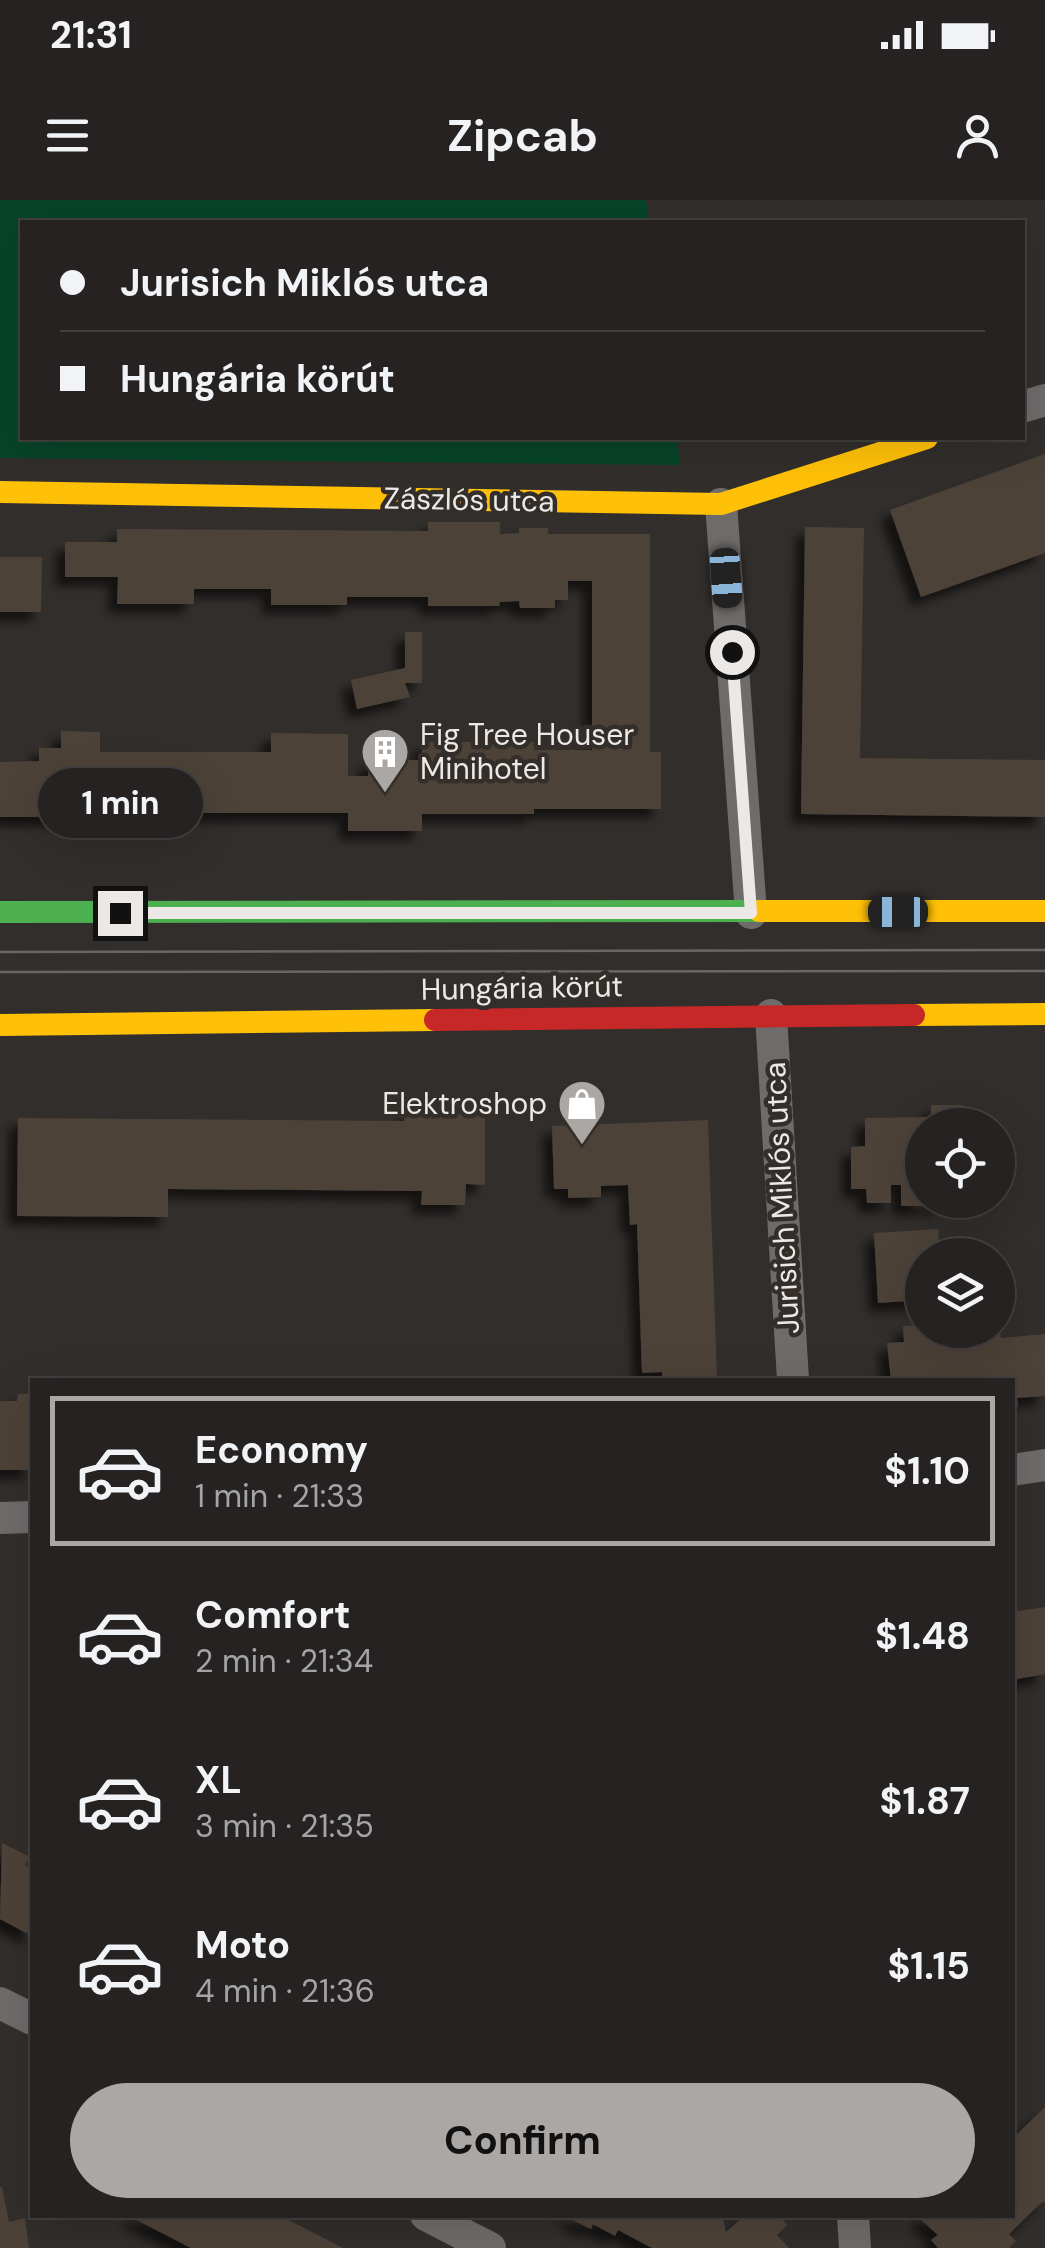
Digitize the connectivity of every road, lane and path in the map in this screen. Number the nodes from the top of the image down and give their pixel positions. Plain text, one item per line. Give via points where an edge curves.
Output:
1 (922, 440) edge
2 (0, 492) edge
3 (721, 504) junction
4 (1045, 911) edge
5 (0, 912) edge
6 (751, 913) junction
7 (1045, 1014) edge
8 (771, 1016) junction
9 (0, 1025) edge
10 (792, 1378) edge
11 (1045, 1465) edge
12 (1015, 1470) edge
13 (30, 1517) edge
14 (0, 1518) edge
15 (0, 2004) edge
16 (30, 2018) edge
17 (432, 2218) edge
18 (853, 2218) edge
19 (490, 2248) edge
20 (855, 2248) edge

1 - 3 main road, Zászlós utca
2 - 3 main road, Zászlós utca
3 - 6 street
4 - 6 main road
5 - 6 main road
7 - 8 main road, Hungária körút
8 - 9 main road, Hungária körút
8 - 10 street, Jurisich Miklós utca
11 - 12 street
13 - 14 street
15 - 16 street
17 - 19 street
18 - 20 street

